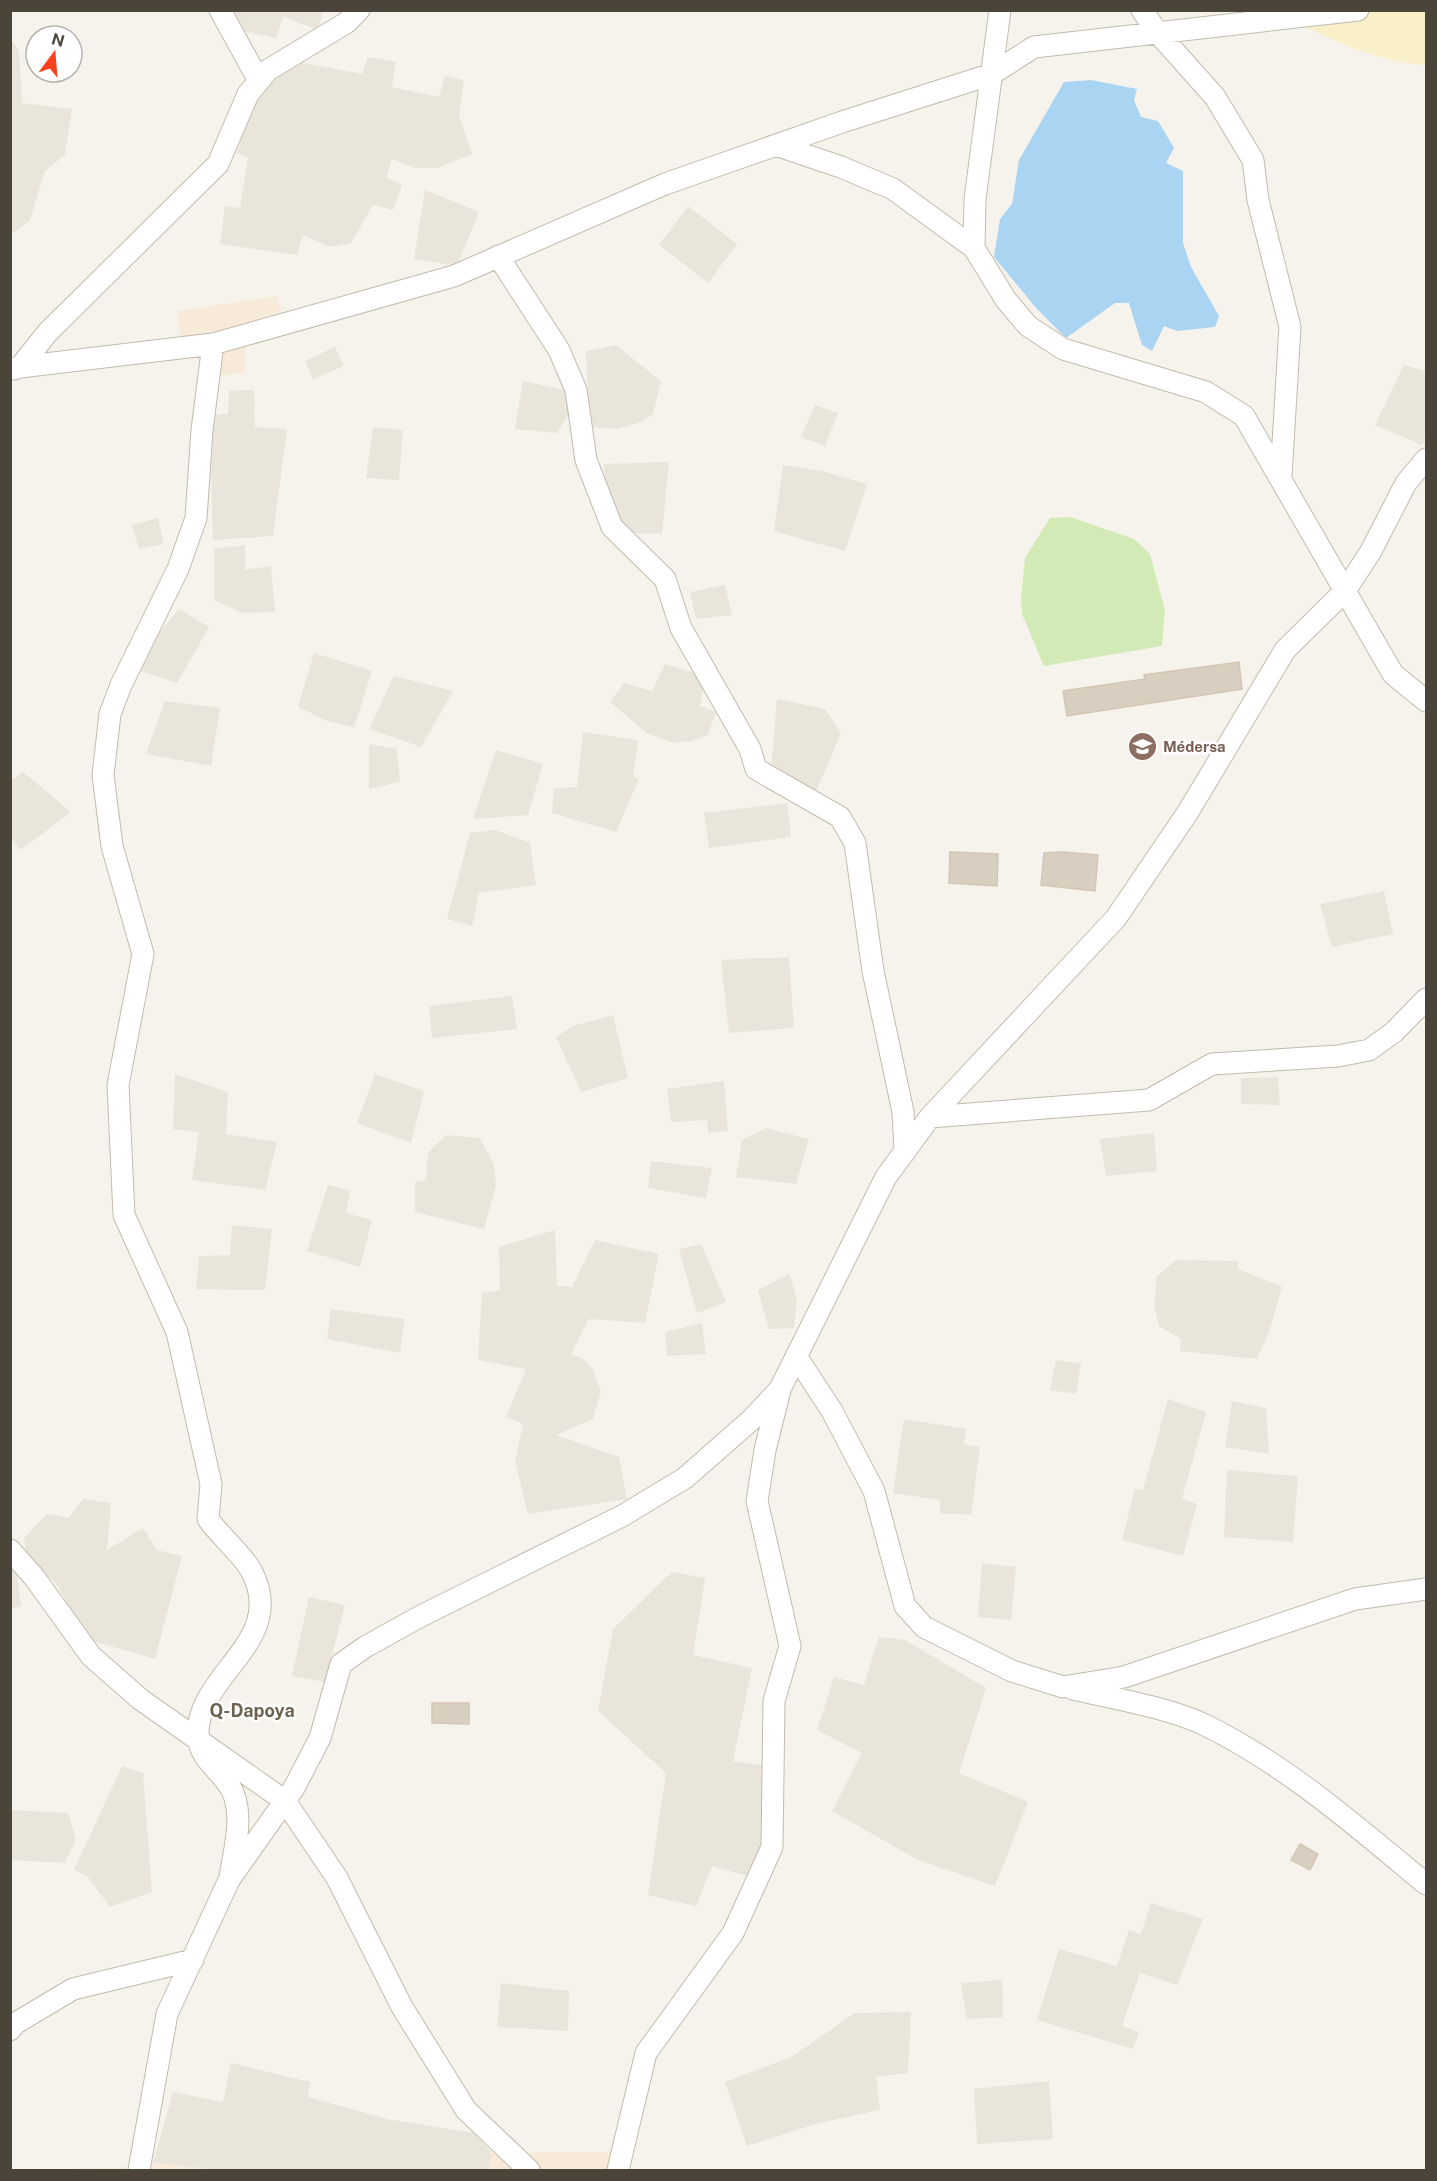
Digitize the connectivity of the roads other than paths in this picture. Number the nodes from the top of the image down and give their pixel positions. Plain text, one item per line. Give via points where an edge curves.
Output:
1 (220, 10) edge
2 (359, 10) edge
3 (1000, 10) edge
4 (1142, 10) edge
5 (1358, 10) edge
6 (1157, 32) junction
7 (992, 74) junction
8 (259, 81) junction
9 (776, 145) junction
10 (974, 248) junction
11 (498, 256) junction
12 (213, 344) junction
13 (15, 369) edge
14 (1426, 459) edge
15 (1281, 476) junction
16 (1345, 591) junction
17 (1426, 701) edge
18 (1426, 999) edge
19 (930, 1117) junction
20 (905, 1152) junction
21 (796, 1356) junction
22 (780, 1389) junction
23 (10, 1550) edge
24 (1426, 1589) edge
25 (1063, 1687) junction
26 (198, 1740) junction
27 (285, 1801) junction
28 (229, 1880) junction
29 (1426, 1884) edge
30 (193, 1960) junction
31 (10, 2030) edge
32 (139, 2170) edge
33 (529, 2170) edge
34 (618, 2170) edge

1 - 8 street
2 - 8 street via 268,70
3 - 7 street
4 - 6 street
5 - 6 street
6 - 7 street via 1034,47
6 - 15 street via 1215,97 1253,160 1258,200 1290,327
7 - 9 street
7 - 10 street via 975,199
8 - 13 street via 248,94 218,164
9 - 10 street via 893,189
9 - 11 street via 665,184
10 - 15 street via 1006,300 1028,326 1063,349 1206,392 1244,416
11 - 12 street via 454,276
11 - 20 street via 559,350 572,380 586,460 612,527 665,579 681,628 750,748 756,769 840,816 855,843 873,971 903,1112
12 - 13 street
12 - 26 street via 196,518 178,569 114,704 103,775 112,846 143,954 118,1085 124,1215 177,1332 211,1484 208,1519 252,1571 260,1611 254,1636 199,1716
14 - 16 street via 1406,483
15 - 16 street
16 - 17 street via 1393,674
16 - 19 street via 1286,650 1188,812 1116,918
18 - 19 street via 1394,1032 1369,1050 1338,1056 1212,1064 1149,1100
19 - 20 street
20 - 21 street via 886,1177
21 - 22 street
21 - 25 street via 832,1411 874,1491 905,1606 924,1627 1012,1671
22 - 27 street via 685,1478 622,1516 421,1616 341,1664 320,1738
22 - 34 street via 757,1501 790,1646 774,1701 772,1847 733,1933 646,2053
23 - 26 street via 91,1656 140,1700
24 - 25 street via 1355,1599 1124,1677
25 - 29 street via 1138,1704 1203,1725 1287,1774
26 - 27 street
26 - 28 street via 208,1761 234,1794 238,1819
27 - 28 street
27 - 33 street via 337,1878 402,2007 466,2110
28 - 30 street
30 - 31 street via 73,1989
30 - 32 street via 167,2014

